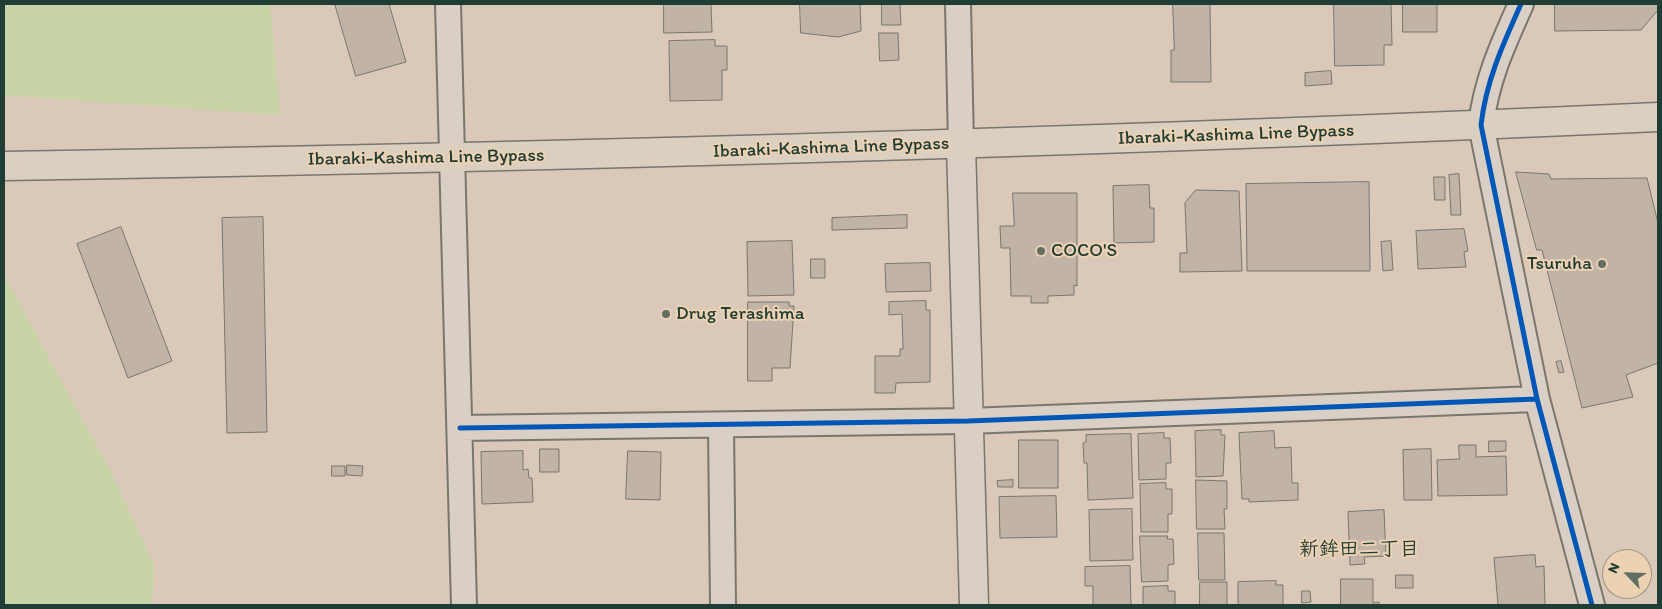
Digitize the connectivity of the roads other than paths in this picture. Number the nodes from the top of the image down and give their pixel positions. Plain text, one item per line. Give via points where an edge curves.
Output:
1 (448, 4) edge
2 (958, 4) edge
3 (1521, 4) edge
4 (1658, 118) edge
5 (1481, 125) junction
6 (961, 145) junction
7 (451, 159) junction
8 (4, 166) edge
9 (1536, 399) junction
10 (968, 421) junction
11 (721, 424) junction
12 (460, 428) junction
13 (464, 605) edge
14 (723, 605) edge
15 (974, 605) edge
16 (1592, 605) edge

1 - 7 street
2 - 6 street
3 - 5 street via 1484,96
4 - 5 main road, Ibaraki-Kashima Line Bypass
5 - 6 main road, Ibaraki-Kashima Line Bypass
5 - 9 street
6 - 7 main road, Ibaraki-Kashima Line Bypass
6 - 10 street
7 - 8 main road, Ibaraki-Kashima Line Bypass
7 - 12 street
9 - 10 street
9 - 16 street
10 - 11 street
10 - 15 street
11 - 12 street
11 - 14 street
12 - 13 street

